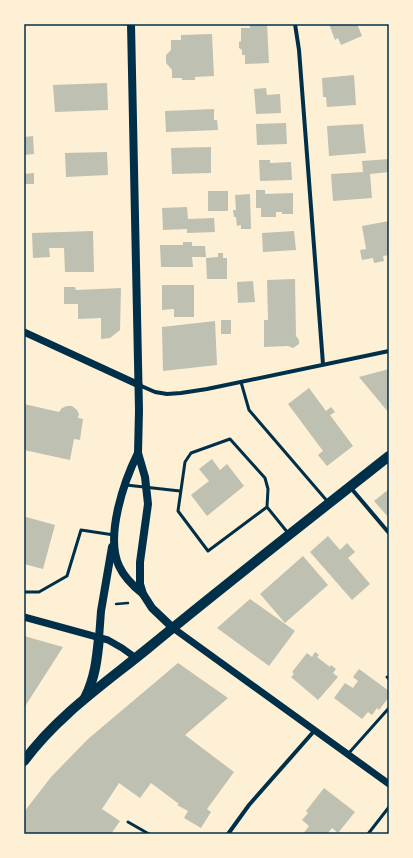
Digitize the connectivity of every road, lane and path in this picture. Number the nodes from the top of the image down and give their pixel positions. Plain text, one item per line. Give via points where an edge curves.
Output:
1 (131, 24) edge
2 (295, 24) edge
3 (24, 332) edge
4 (389, 350) edge
5 (323, 364) junction
6 (241, 382) junction
7 (139, 385) junction
8 (138, 453) junction
9 (389, 456) edge
10 (124, 484) junction
11 (146, 487) junction
12 (350, 487) junction
13 (180, 491) junction
14 (329, 503) junction
15 (267, 507) junction
16 (389, 533) edge
17 (114, 534) junction
18 (289, 535) junction
19 (24, 592) edge
20 (143, 594) junction
21 (128, 603) dead end
22 (112, 605) dead end
23 (24, 617) edge
24 (173, 628) junction
25 (99, 638) junction
26 (136, 658) junction
27 (84, 700) junction
28 (389, 708) edge
29 (316, 730) junction
30 (348, 754) junction
31 (24, 761) edge
32 (389, 784) edge
33 (389, 807) edge
34 (128, 822) dead end
35 (149, 834) edge
36 (228, 834) edge
37 (368, 834) edge

1 - 7 main road
2 - 5 street via 300,50
3 - 7 street
4 - 5 street
5 - 6 street
6 - 7 street via 174,394 155,392
6 - 14 lane via 247,406 252,414
7 - 8 main road
8 - 10 main road
8 - 11 main road
9 - 12 main road
10 - 11 lane
10 - 17 main road
11 - 13 lane
11 - 20 main road via 147,513 140,569
12 - 14 main road
12 - 16 street
13 - 15 lane via 178,511 208,551
13 - 15 lane via 187,456 230,439 265,478 268,489
14 - 18 main road
15 - 18 lane
17 - 19 lane via 81,530 67,576 39,592
17 - 20 main road via 119,567
17 - 25 main road
18 - 24 main road
20 - 24 main road via 152,608
21 - 22 path
23 - 25 street
24 - 26 main road
24 - 29 street
25 - 26 street via 108,640
25 - 27 main road via 95,671
26 - 27 main road
27 - 31 main road via 54,726
28 - 30 lane
29 - 30 street
29 - 36 street via 249,804
30 - 32 street
33 - 37 lane
34 - 35 lane

